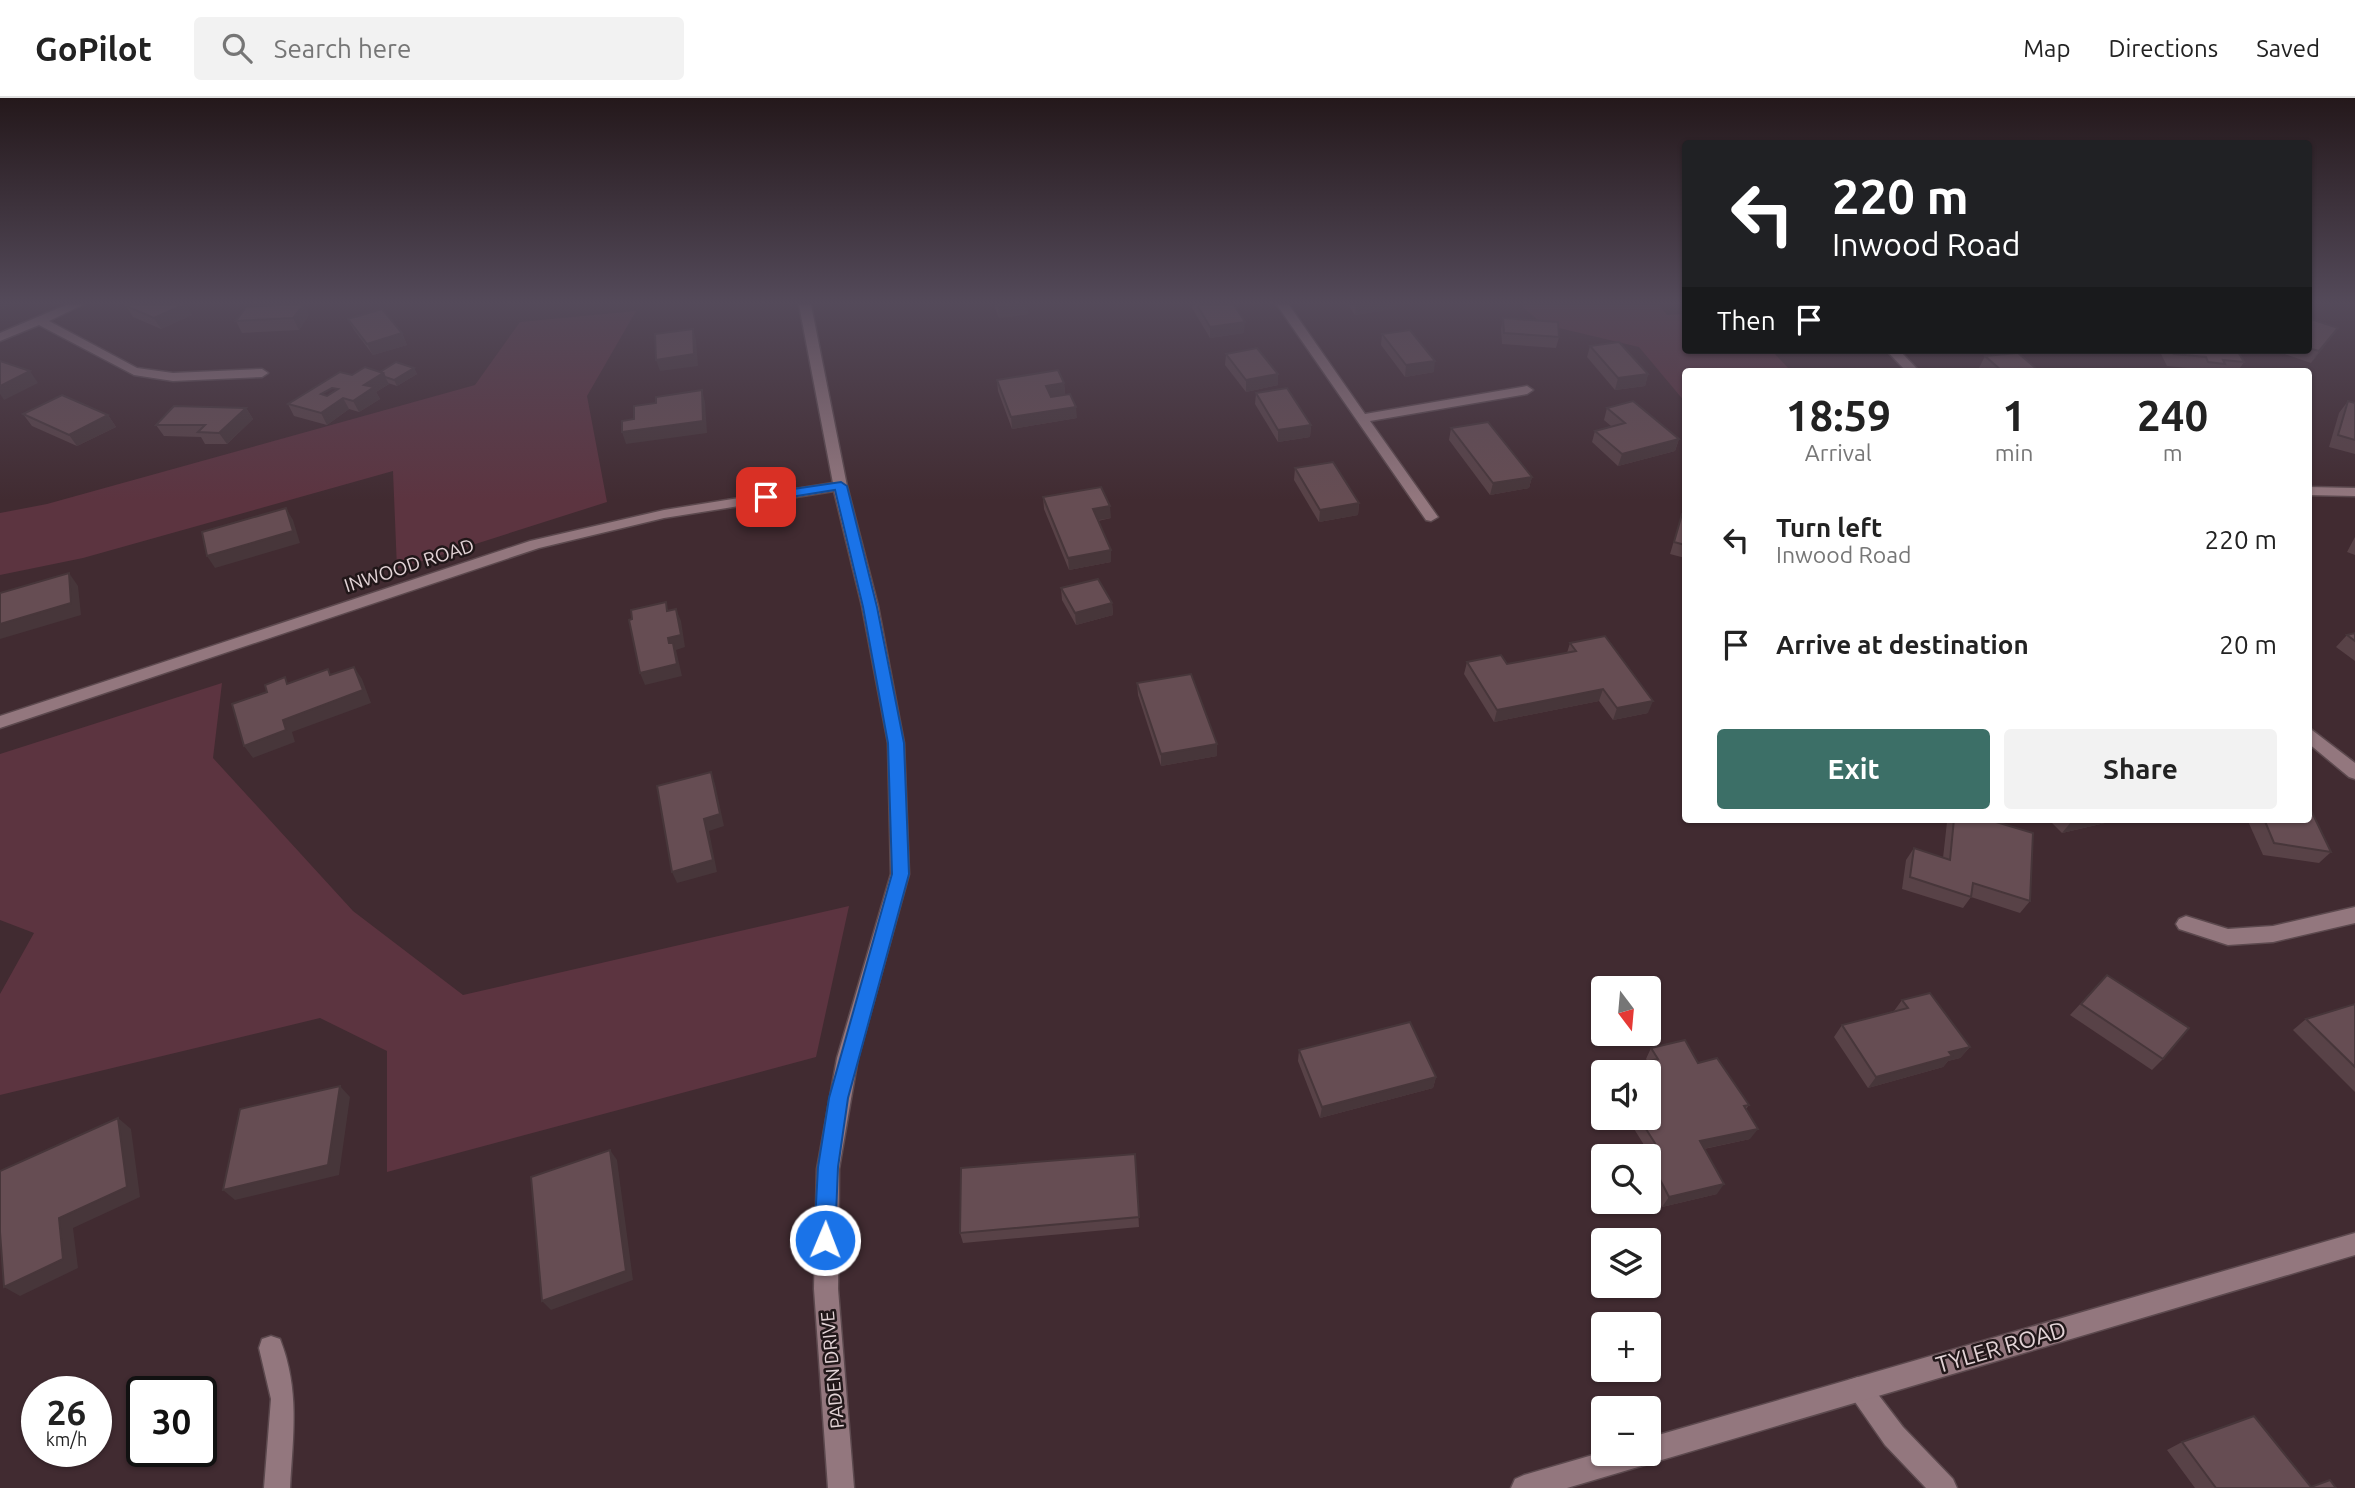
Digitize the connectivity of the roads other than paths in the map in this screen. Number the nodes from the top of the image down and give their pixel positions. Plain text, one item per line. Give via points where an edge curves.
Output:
1 (132, 370) edge
2 (818, 370) edge
3 (1328, 370) edge
4 (262, 373) dead end
5 (1527, 390) dead end
6 (1362, 418) junction
7 (841, 486) junction
8 (2312, 491) edge
9 (2355, 492) edge
10 (1431, 517) dead end
11 (0, 722) edge
12 (2312, 736) edge
13 (2355, 773) edge
14 (2355, 915) edge
15 (2186, 924) dead end
16 (2355, 1244) edge
17 (271, 1348) dead end
18 (1858, 1389) junction
19 (1661, 1447) edge
20 (1598, 1466) edge
21 (277, 1488) edge
22 (841, 1488) edge
23 (1524, 1488) edge
24 (1944, 1488) edge

1 - 4 street via 173,377
2 - 7 street, PADEN DRIVE
3 - 6 street
5 - 6 street
6 - 10 street
7 - 11 street, INWOOD ROAD via 664,514 535,544
7 - 22 street, PADEN DRIVE via 896,743 901,835 900,874 838,1098 828,1167 824,1280
8 - 9 street
12 - 13 street
14 - 15 street via 2273,934 2228,937
16 - 18 street, TYLER ROAD
17 - 21 street via 284,1399
18 - 19 street, TYLER ROAD
18 - 24 street via 1894,1436
20 - 23 street

